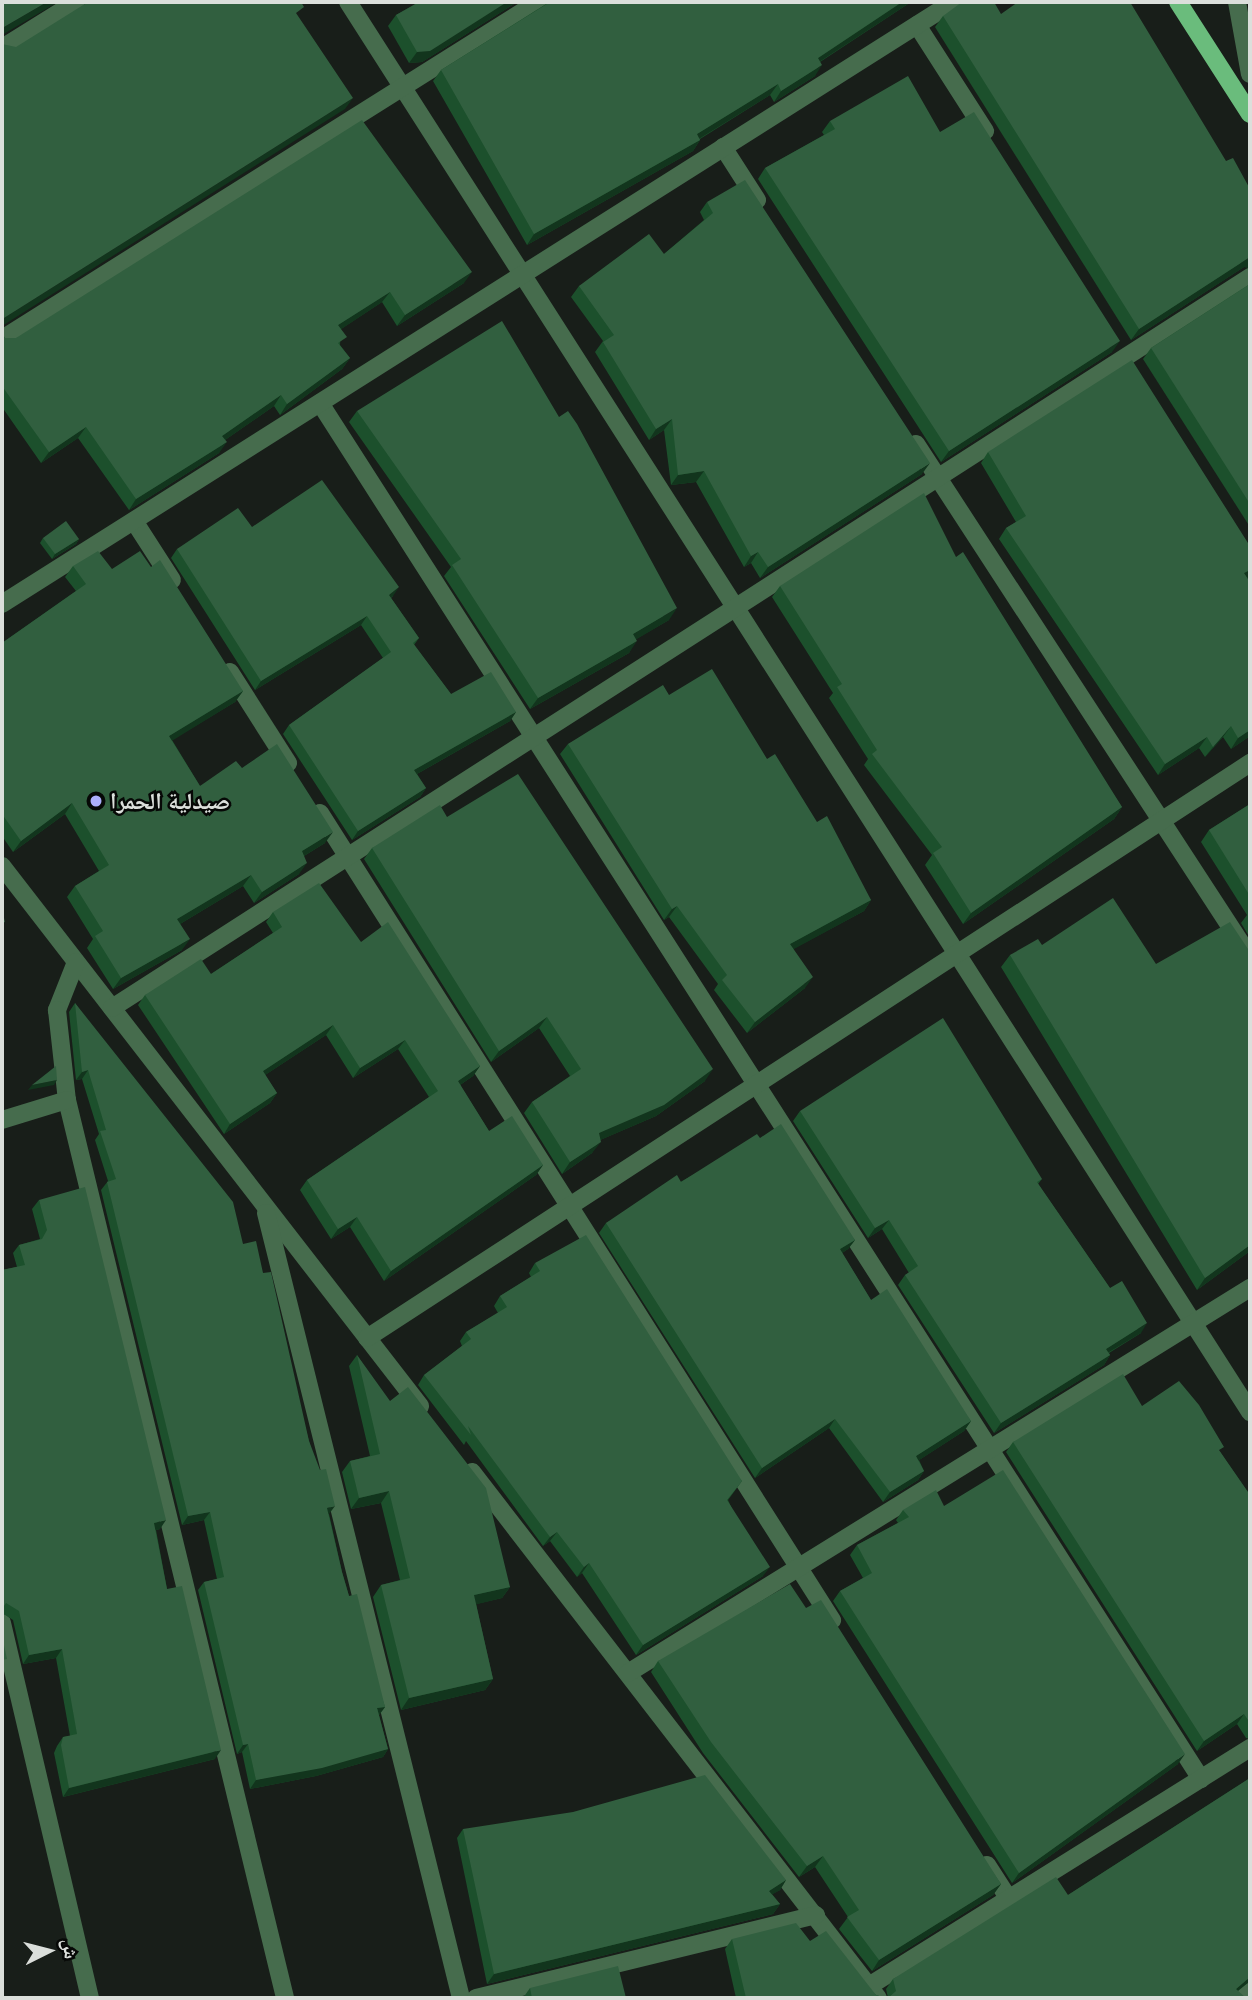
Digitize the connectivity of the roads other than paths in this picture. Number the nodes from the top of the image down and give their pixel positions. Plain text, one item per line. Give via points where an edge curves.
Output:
1 (76, 2) edge
2 (348, 2) edge
3 (538, 2) edge
4 (953, 2) edge
5 (1178, 2) edge
6 (1237, 2) edge
7 (917, 25) junction
8 (2, 48) edge
9 (1250, 75) edge
10 (403, 87) junction
11 (1250, 114) edge
12 (723, 147) junction
13 (997, 150) edge
14 (768, 216) edge
15 (523, 275) junction
16 (1250, 277) edge
17 (1113, 333) edge
18 (2, 340) edge
19 (1127, 356) junction
20 (1142, 378) edge
21 (320, 403) junction
22 (908, 432) edge
23 (938, 477) junction
24 (134, 521) junction
25 (186, 602) edge
26 (2, 604) edge
27 (736, 607) junction
28 (222, 660) edge
29 (534, 737) junction
30 (1250, 763) edge
31 (296, 775) edge
32 (310, 799) edge
33 (1162, 821) junction
34 (347, 856) junction
35 (2, 866) edge
36 (957, 954) junction
37 (1250, 957) edge
38 (76, 962) junction
39 (111, 1008) junction
40 (757, 1084) junction
41 (67, 1100) junction
42 (2, 1119) edge
43 (569, 1206) junction
44 (265, 1207) junction
45 (1250, 1288) edge
46 (1193, 1323) junction
47 (367, 1338) junction
48 (1250, 1412) edge
49 (434, 1424) edge
50 (990, 1449) junction
51 (460, 1457) edge
52 (799, 1568) junction
53 (2, 1623) edge
54 (842, 1636) edge
55 (628, 1673) junction
56 (1250, 1748) edge
57 (1201, 1779) junction
58 (980, 1853) edge
59 (1009, 1899) junction
60 (816, 1914) junction
61 (874, 1992) edge
62 (1250, 1992) edge
63 (90, 1998) edge
64 (285, 1998) edge
65 (461, 1998) edge
66 (476, 1998) edge
67 (1240, 1998) edge

1 - 8 street
2 - 10 street
3 - 10 street
4 - 7 street
5 - 11 main road
6 - 9 street
7 - 12 street
7 - 13 street
10 - 15 street
10 - 18 street
12 - 14 street
12 - 15 street
15 - 21 street
15 - 27 street
16 - 19 street
17 - 19 street
19 - 20 street
19 - 23 street
21 - 24 street
21 - 29 street
22 - 23 street
23 - 27 street
23 - 33 street
24 - 25 street
24 - 26 street
27 - 29 street
27 - 36 street
28 - 31 street
29 - 34 street
29 - 40 street
30 - 33 street
32 - 34 street
33 - 36 street
33 - 37 street
34 - 39 street
34 - 43 street
35 - 38 street
36 - 40 street
36 - 46 street
38 - 39 street
38 - 41 street via 57,1010
39 - 44 street
40 - 43 street
40 - 50 street
41 - 42 street
41 - 64 street
43 - 47 street
43 - 52 street
44 - 47 street
44 - 65 street
45 - 46 street
46 - 48 street
46 - 50 street
47 - 49 street
50 - 52 street
50 - 57 street
51 - 55 street
52 - 54 street
52 - 55 street
53 - 63 street
55 - 60 street
56 - 57 street
57 - 59 street
58 - 59 street
59 - 61 street
60 - 61 street
60 - 66 street
62 - 67 street

